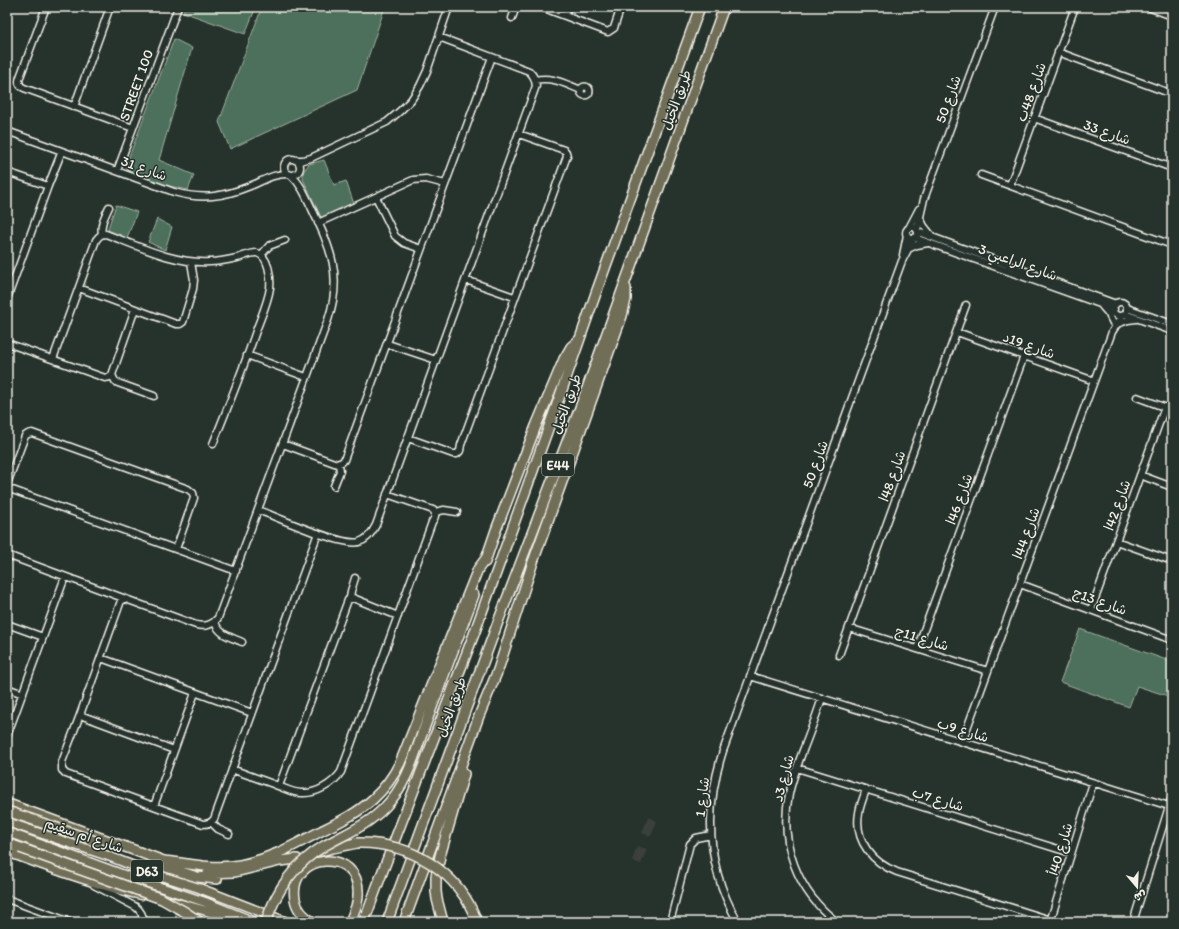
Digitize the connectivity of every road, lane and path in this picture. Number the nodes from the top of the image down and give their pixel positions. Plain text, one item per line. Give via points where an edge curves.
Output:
1 (46, 7) edge
2 (110, 7) edge
3 (178, 7) edge
4 (449, 7) edge
5 (516, 7) edge
6 (541, 7) edge
7 (568, 7) edge
8 (621, 7) edge
9 (700, 7) edge
10 (724, 7) edge
11 (995, 7) edge
12 (1075, 7) edge
13 (1148, 7) edge
14 (565, 15) junction
15 (1172, 16) edge
16 (512, 18) dead end
17 (439, 36) junction
18 (1058, 52) junction
19 (492, 57) junction
20 (536, 80) junction
21 (581, 90) dead end
22 (1172, 94) edge
23 (74, 107) junction
24 (1034, 118) junction
25 (133, 128) junction
26 (7, 131) edge
27 (519, 134) junction
28 (62, 151) junction
29 (311, 158) junction
30 (295, 160) junction
31 (284, 165) junction
32 (1172, 168) edge
33 (299, 170) junction
34 (117, 171) junction
35 (7, 172) edge
36 (290, 174) junction
37 (274, 175) junction
38 (982, 175) dead end
39 (445, 184) junction
40 (1010, 185) junction
41 (48, 186) junction
42 (301, 186) junction
43 (376, 197) junction
44 (924, 199) junction
45 (109, 207) dead end
46 (920, 217) junction
47 (318, 223) junction
48 (909, 228) junction
49 (102, 234) junction
50 (916, 234) junction
51 (907, 235) junction
52 (285, 240) dead end
53 (932, 240) junction
54 (1172, 245) edge
55 (421, 249) junction
56 (908, 249) junction
57 (261, 255) junction
58 (902, 261) junction
59 (191, 262) junction
60 (466, 280) junction
61 (625, 282) junction
62 (79, 288) junction
63 (514, 297) junction
64 (7, 299) edge
65 (1101, 304) junction
66 (966, 305) dead end
67 (1115, 308) junction
68 (135, 309) junction
69 (1125, 312) junction
70 (1139, 319) junction
71 (1115, 324) junction
72 (1172, 324) edge
73 (1172, 331) edge
74 (957, 332) junction
75 (580, 339) junction
76 (7, 343) edge
77 (388, 344) junction
78 (248, 355) junction
79 (1024, 356) junction
80 (53, 359) junction
81 (436, 360) junction
82 (112, 375) junction
83 (306, 377) junction
84 (1094, 382) junction
85 (154, 396) dead end
86 (1137, 397) dead end
87 (1165, 407) junction
88 (1172, 410) edge
89 (408, 438) junction
90 (213, 444) dead end
91 (283, 444) junction
92 (339, 464) junction
93 (1140, 475) junction
94 (7, 484) edge
95 (334, 486) dead end
96 (1172, 487) edge
97 (7, 488) edge
98 (387, 494) junction
99 (428, 509) junction
100 (258, 510) junction
101 (435, 512) junction
102 (457, 512) dead end
103 (432, 522) junction
104 (318, 533) junction
105 (1116, 541) junction
106 (176, 549) junction
107 (7, 555) edge
108 (487, 557) junction
109 (1172, 561) edge
110 (236, 571) junction
111 (65, 578) junction
112 (355, 578) dead end
113 (1020, 584) junction
114 (122, 598) junction
115 (350, 598) junction
116 (1091, 610) junction
117 (398, 616) junction
118 (215, 622) junction
119 (7, 624) edge
120 (849, 628) junction
121 (43, 637) junction
122 (1172, 640) edge
123 (242, 642) dead end
124 (917, 649) junction
125 (839, 655) dead end
126 (101, 658) junction
127 (988, 671) junction
128 (750, 676) junction
129 (7, 688) edge
130 (195, 693) junction
131 (23, 694) junction
132 (822, 698) junction
133 (252, 713) junction
134 (80, 714) junction
135 (479, 716) junction
136 (7, 736) edge
137 (962, 742) junction
138 (174, 750) junction
139 (797, 768) junction
140 (232, 769) junction
141 (1093, 783) junction
142 (279, 786) junction
143 (866, 789) junction
144 (1172, 797) edge
145 (8, 806) edge
146 (154, 806) junction
147 (1169, 806) junction
148 (7, 822) edge
149 (211, 822) junction
150 (7, 832) edge
151 (229, 834) dead end
152 (711, 835) junction
153 (7, 843) edge
154 (7, 852) edge
155 (1071, 853) junction
156 (108, 856) junction
157 (297, 859) junction
158 (164, 861) junction
159 (88, 881) junction
160 (7, 898) edge
161 (1050, 921) edge
162 (70, 922) edge
163 (144, 922) edge
164 (200, 922) edge
165 (246, 922) edge
166 (255, 922) edge
167 (266, 922) edge
168 (287, 922) edge
169 (313, 922) edge
170 (350, 922) edge
171 (364, 922) edge
172 (387, 922) edge
173 (404, 922) edge
174 (443, 922) edge
175 (477, 922) edge
176 (670, 922) edge
177 (738, 922) edge
178 (837, 922) edge
179 (1133, 922) edge

1 - 23 street via 19,83 24,88
2 - 23 street
3 - 25 street, STREET 100
4 - 17 street
5 - 16 street
6 - 14 street
7 - 14 street
8 - 14 street via 614,28 610,31
9 - 75 highway, طريق الخيل / E44
10 - 61 highway, طريق الخيل / E44
11 - 44 street, شارع 50
12 - 18 street, شارع 48ب
13 - 15 street
17 - 19 street
17 - 29 street via 420,86 400,111 380,126
18 - 22 street
18 - 24 street, شارع 48ب
19 - 20 street via 529,71
19 - 39 street
20 - 21 street via 550,78
20 - 27 street
23 - 25 street
24 - 32 street, شارع 33
24 - 40 street, شارع 48ب
25 - 34 street, STREET 100
26 - 28 street, شارع 31
27 - 60 street
27 - 63 street via 564,150 567,154
28 - 34 street, شارع 31
28 - 41 street
29 - 30 street
29 - 33 street
30 - 31 street via 288,160
30 - 33 street via 299,164
31 - 36 street via 285,171
31 - 37 street, شارع 31
33 - 36 street via 294,175
33 - 42 street
34 - 37 street, شارع 31 via 186,196 199,197 225,195
35 - 41 street
36 - 37 street, شارع 31
36 - 42 street
38 - 40 street
39 - 43 street via 419,178
39 - 55 street
40 - 54 street
41 - 64 street
42 - 47 street
43 - 47 street
43 - 55 street via 395,236 404,243
44 - 46 street, شارع 50
44 - 48 street, شارع 50
45 - 49 street via 102,222
46 - 50 street, شارع 50
46 - 53 street
47 - 83 street via 331,253 335,287 330,315
48 - 50 street via 914,227
48 - 51 street
49 - 59 street
49 - 62 street via 96,240
50 - 51 street via 910,238
50 - 53 street, شارع الراعبي 3
50 - 56 street, شارع 50
51 - 58 street, شارع 50
52 - 57 street via 269,246
53 - 56 street
53 - 65 street, شارع الراعبي 3
53 - 67 street, شارع الراعبي 3
55 - 77 street
56 - 58 street, شارع 50
57 - 59 street via 253,253 225,261
57 - 78 street via 270,274 270,290
58 - 128 street, شارع 50
59 - 68 street via 193,289 183,322 173,323
60 - 63 street
60 - 81 street
61 - 135 highway via 626,299 622,316 533,562 498,670
61 - 172 highway, طريق الخيل / E44
62 - 68 street
62 - 80 street
63 - 89 street via 460,451 452,454
65 - 67 street, شارع الراعبي 3
65 - 71 street
66 - 74 street, شارع 48ا
67 - 69 street via 1117,315
67 - 69 street via 1119,302 1123,302 1126,304
67 - 71 street, شارع 44ا
68 - 82 street
69 - 70 street
69 - 71 street, شارع 44ا
69 - 72 street
70 - 71 street
70 - 73 street
71 - 84 street, شارع 44ا
74 - 79 street, شارع 19د
74 - 120 street, شارع 48ا
75 - 108 highway via 571,347 564,359
75 - 171 highway, طريق الخيل / E44 via 474,634
76 - 80 street
77 - 81 street
77 - 92 street via 344,460
78 - 83 street
78 - 90 street
79 - 84 street, شارع 19د
79 - 124 street, شارع 46ا
80 - 82 street via 105,378
81 - 89 street
82 - 85 street via 118,383
83 - 91 street
84 - 113 street, شارع 44ا
86 - 87 street
87 - 88 street
87 - 93 street, شارع 42ا
89 - 98 street
91 - 92 street
91 - 100 street
92 - 95 street via 340,471
93 - 96 street
93 - 105 street, شارع 42ا
94 - 106 street via 25,436 32,433 188,489 194,498
97 - 106 street
98 - 99 street
98 - 104 street via 376,525 366,539 350,543
99 - 101 street
99 - 103 street via 432,514
100 - 104 street
100 - 110 street
101 - 102 street
101 - 103 street via 436,516
103 - 117 street
104 - 133 street
105 - 109 street
105 - 116 street, شارع 42ا
106 - 110 street
107 - 111 street
108 - 158 highway via 474,578 400,763 387,784 372,800 350,816 286,850 255,862 217,867
108 - 167 highway, bridge via 399,789 366,824 324,846 301,864 282,887
110 - 118 street
111 - 114 street
111 - 121 street
112 - 115 street
113 - 116 street, شارع 13ج
113 - 127 street, شارع 44ا
114 - 118 street via 196,625 203,626
114 - 126 street
115 - 117 street
115 - 142 street via 346,602
116 - 122 street, شارع 13ج
117 - 142 street via 338,777 308,793 297,793
118 - 123 street via 224,634
119 - 121 street
120 - 124 street, شارع 11ج
120 - 125 street, شارع 48ا
121 - 131 street
124 - 127 street, شارع 11ج
126 - 130 street
126 - 134 street
127 - 137 street, شارع 44ا
128 - 132 street, شارع 9ب
128 - 152 street, شارع 1 via 717,772 711,803
129 - 131 street
130 - 133 street
130 - 138 street
131 - 136 street
132 - 137 street, شارع 9ب
132 - 139 street, شارع 3د
133 - 140 street
134 - 138 street
134 - 146 street via 62,762 62,770 66,774
135 - 173 highway
135 - 174 highway via 478,732 436,876 437,899
137 - 141 street, شارع 9ب
138 - 146 street
139 - 143 street, شارع 7ب
139 - 178 street, شارع 3د via 787,810 787,835 792,858 808,892
140 - 142 street
140 - 149 street
141 - 147 street, شارع 9ب
141 - 155 street, شارع 40أ
143 - 155 street, شارع 7ب
143 - 161 street via 859,811 858,828 866,849 874,859 897,872
144 - 147 street
145 - 156 main road via 78,838
145 - 157 highway, bridge via 141,859 190,875 229,879
145 - 158 highway
146 - 149 street via 203,824
147 - 179 street
148 - 156 main road, شارع أم سقيم / D63
149 - 151 street
150 - 166 main road, شارع أم سقيم / D63
152 - 176 street via 696,838 690,844
152 - 177 street, شارع 1 via 718,877
153 - 164 highway, bridge via 157,897
154 - 159 main road
155 - 161 street, شارع 40أ
156 - 168 main road, شارع أم سقيم / D63 via 206,890
157 - 158 highway via 220,874 194,871
157 - 175 highway, bridge via 357,843 380,844 418,855 432,864 460,890
159 - 163 street via 136,907 144,917
159 - 165 main road
160 - 162 street
169 - 170 highway via 298,909 295,889 299,876 305,869 312,864 325,861 343,865 355,878 358,895

